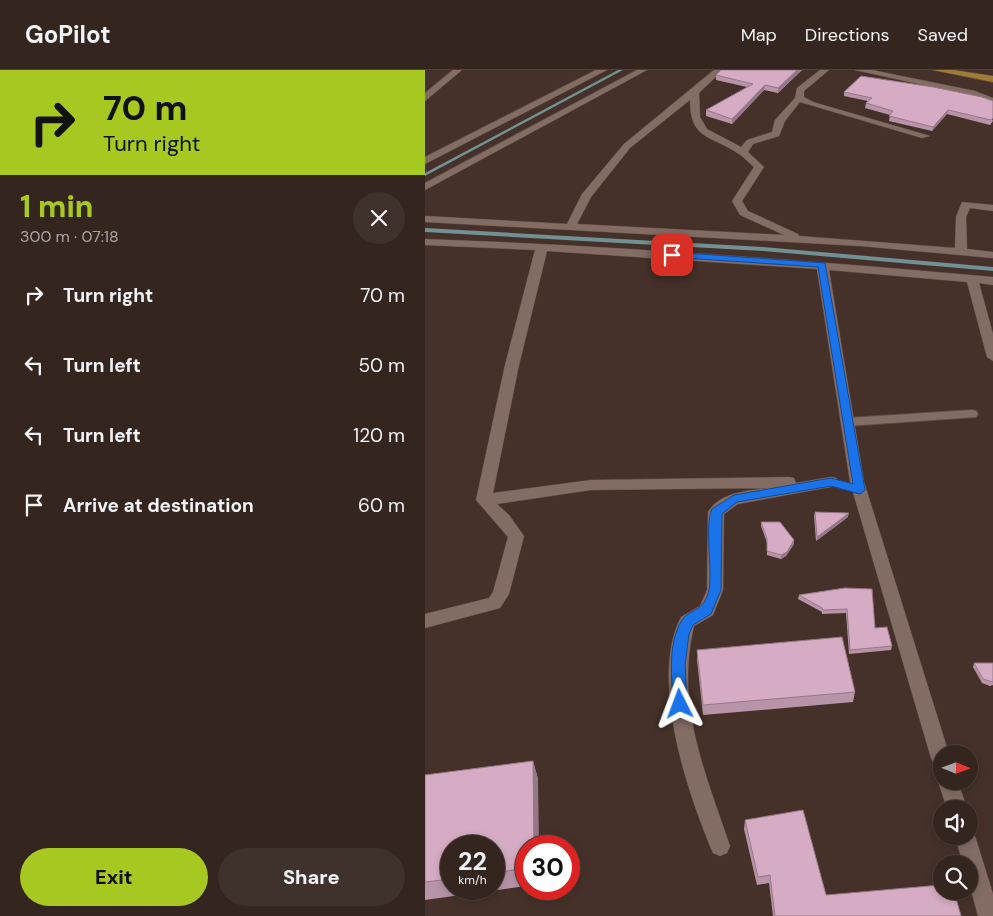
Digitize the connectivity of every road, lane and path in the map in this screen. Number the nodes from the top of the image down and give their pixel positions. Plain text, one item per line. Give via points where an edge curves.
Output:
1 (458, 70) edge
2 (603, 70) edge
3 (643, 70) edge
4 (719, 70) edge
5 (825, 70) edge
6 (859, 70) edge
7 (937, 70) edge
8 (977, 70) edge
9 (993, 73) edge
10 (993, 80) edge
11 (926, 84) junction
12 (695, 92) junction
13 (425, 98) edge
14 (799, 98) junction
15 (993, 101) edge
16 (925, 136) dead end
17 (743, 152) junction
18 (425, 161) edge
19 (425, 187) edge
20 (993, 208) edge
21 (425, 219) edge
22 (571, 226) junction
23 (802, 240) junction
24 (425, 242) edge
25 (542, 247) junction
26 (961, 252) junction
27 (993, 255) edge
28 (822, 265) junction
29 (972, 279) junction
30 (993, 281) edge
31 (993, 357) edge
32 (972, 414) dead end
33 (847, 422) junction
34 (831, 482) junction
35 (860, 490) junction
36 (484, 500) junction
37 (425, 621) edge
38 (937, 745) edge
39 (968, 845) edge
40 (721, 846) dead end
41 (989, 916) edge

1 - 13 street
2 - 18 street
3 - 19 street
4 - 12 street
5 - 14 street via 800,90
6 - 11 street
7 - 10 main road
7 - 11 street
8 - 9 main road
11 - 15 street
12 - 17 street via 695,117 703,131
12 - 22 street via 627,146 586,196
14 - 16 street via 810,104
14 - 17 street via 780,120 776,134 751,142
17 - 23 street via 759,167 737,201 744,213
20 - 26 street via 966,204 961,217
21 - 22 street
22 - 23 street
23 - 26 street
24 - 25 street
25 - 28 street
25 - 36 street via 512,365
26 - 27 street
28 - 29 street
28 - 33 street
29 - 30 street
29 - 31 street
32 - 33 lane
33 - 35 street
34 - 35 street
34 - 36 street via 591,486
34 - 40 street via 734,499 716,512 715,590 707,610 687,622 678,665 681,724
35 - 38 street
36 - 37 street via 516,536 501,594 494,603
39 - 41 street

